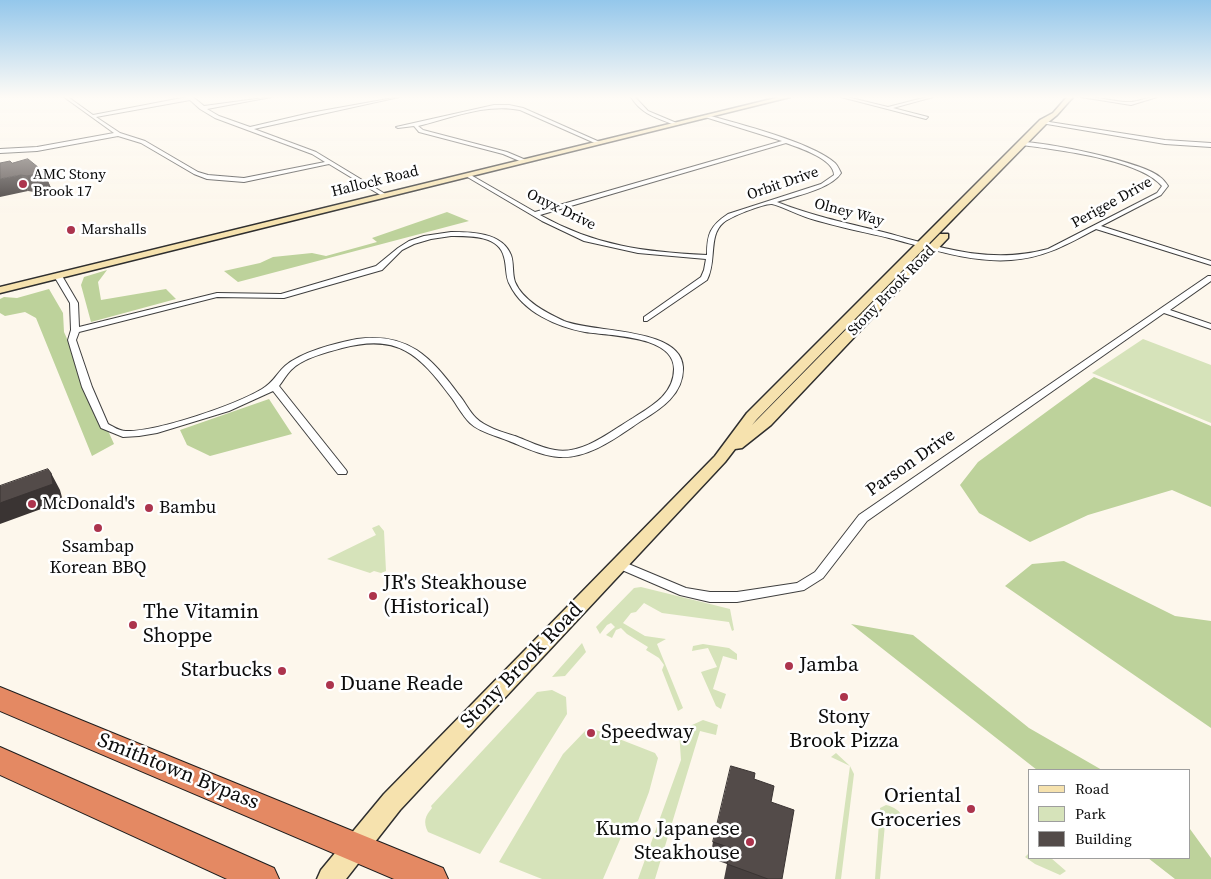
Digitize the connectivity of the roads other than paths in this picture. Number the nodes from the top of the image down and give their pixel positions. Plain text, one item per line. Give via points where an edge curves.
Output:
1 (96, 138) edge
2 (131, 138) edge
3 (273, 138) edge
4 (447, 138) edge
5 (588, 138) edge
6 (619, 138) edge
7 (773, 138) edge
8 (1032, 138) edge
9 (1144, 138) edge
10 (785, 142) junction
11 (599, 143) junction
12 (1026, 144) junction
13 (1198, 145) junction
14 (1211, 145) edge
15 (1, 151) edge
16 (1211, 153) edge
17 (524, 161) junction
18 (331, 162) junction
19 (467, 175) junction
20 (384, 195) junction
21 (772, 202) junction
22 (536, 214) junction
23 (1097, 227) junction
24 (928, 246) junction
25 (709, 256) junction
26 (1211, 262) edge
27 (58, 276) junction
28 (1211, 278) edge
29 (0, 290) edge
30 (1165, 311) junction
31 (852, 315) junction
32 (647, 319) dead end
33 (865, 319) junction
34 (1211, 327) edge
35 (75, 330) junction
36 (274, 386) junction
37 (720, 459) junction
38 (342, 472) dead end
39 (619, 564) junction
40 (0, 699) edge
41 (0, 761) edge
42 (356, 846) junction
43 (263, 879) edge
44 (330, 879) edge
45 (432, 879) edge

1 - 15 street via 37,149
2 - 18 street via 196,173 214,178 244,180
3 - 18 street
4 - 17 street
5 - 11 street
6 - 11 main road, Hallock Road
7 - 10 street, Orbit Drive
8 - 12 main road, Stony Brook Road
9 - 13 street
10 - 21 street, Orbit Drive via 827,158 838,174 823,185
10 - 22 street
11 - 17 main road, Hallock Road
12 - 23 street, Perigee Drive via 1129,166 1164,182 1159,194
12 - 24 main road, Stony Brook Road
13 - 14 street
13 - 16 street
17 - 19 main road, Hallock Road
18 - 20 street
19 - 20 main road, Hallock Road
19 - 22 street, Onyx Drive
20 - 27 main road, Hallock Road
21 - 24 street, Olney Way via 817,219
21 - 25 street, Orbit Drive via 719,221 712,233
22 - 25 street, Onyx Drive via 569,232 619,248 655,254
23 - 24 street, Perigee Drive via 1050,250 1022,257 979,257
23 - 26 street
24 - 31 main road, Stony Brook Road
24 - 33 main road, Stony Brook Road
25 - 32 street, Orbit Drive via 709,270 704,278
27 - 29 main road, Hallock Road
27 - 35 street via 74,303
28 - 30 street, Parson Drive
30 - 34 street
30 - 39 street, Parson Drive via 868,515 819,575 800,587 737,597 710,597 684,592
31 - 33 main road
31 - 37 main road, Stony Brook Road via 752,416
33 - 37 main road, Stony Brook Road via 766,422
35 - 36 street via 72,340 87,388 104,426 126,434 150,431 238,404
35 - 36 street via 217,295 281,296 379,268 387,264 400,248 422,239 465,234 497,241 502,246 507,254 512,284 534,307 577,328 659,343 676,356 679,372 674,389 665,402 588,449 558,454 475,422 431,364 399,341 355,342 311,356 290,367
36 - 38 street
37 - 39 main road, Stony Brook Road
39 - 42 main road, Stony Brook Road via 392,802
40 - 42 highway, Smithtown Bypass
41 - 43 highway
42 - 44 main road, Stony Brook Road
42 - 45 highway, Smithtown Bypass

